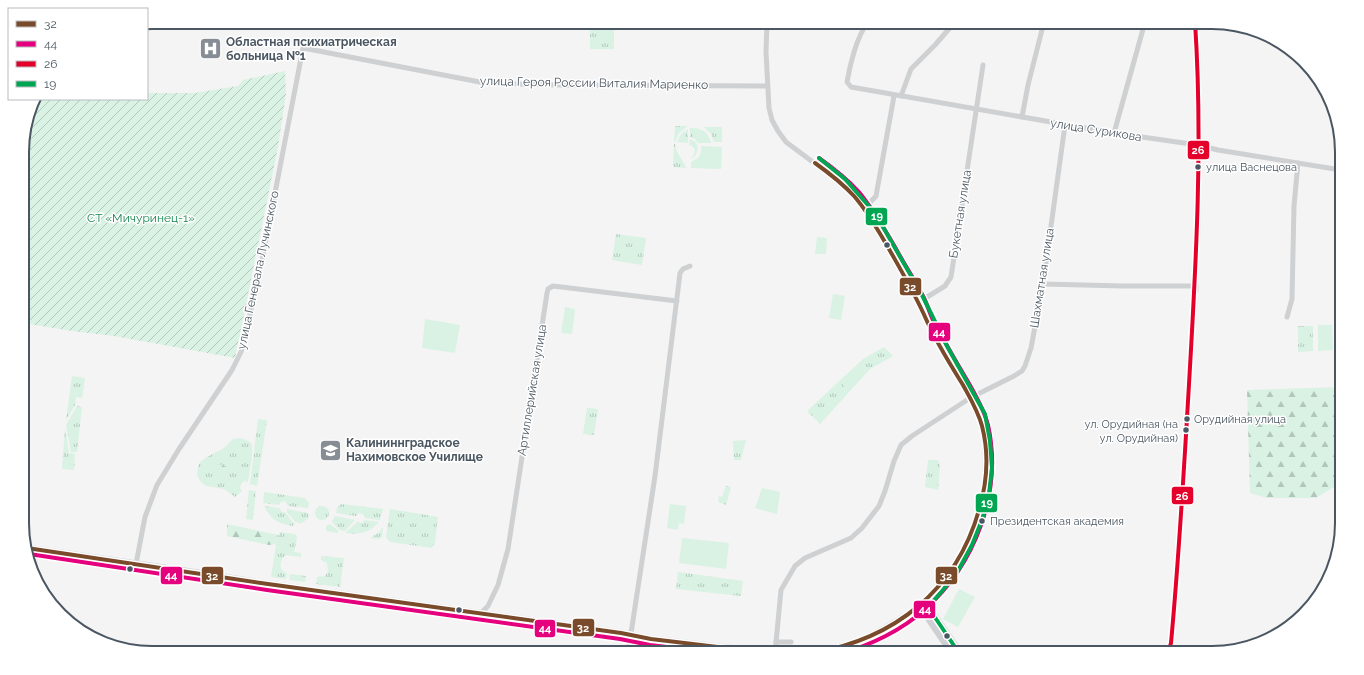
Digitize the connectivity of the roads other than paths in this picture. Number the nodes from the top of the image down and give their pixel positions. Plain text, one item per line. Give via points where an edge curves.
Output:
1 (767, 29) edge
2 (863, 29) edge
3 (949, 29) edge
4 (1042, 29) edge
5 (1144, 29) edge
6 (303, 48) joint
7 (984, 66) dead end
8 (767, 86) junction
9 (894, 96) junction
10 (901, 96) junction
11 (977, 110) junction
12 (1022, 117) junction
13 (1065, 125) junction
14 (1114, 133) junction
15 (1298, 164) junction
16 (1335, 169) edge
17 (864, 209) junction
18 (690, 266) dead end
19 (1043, 284) junction
20 (1195, 288) dead end
21 (677, 301) junction
22 (919, 302) junction
23 (1287, 317) dead end
24 (970, 398) junction
25 (32, 549) edge
26 (136, 564) junction
27 (922, 604) junction
28 (481, 613) junction
29 (630, 635) junction
30 (776, 642) junction
31 (791, 642) dead end
32 (629, 646) edge
33 (710, 646) edge
34 (776, 646) edge
35 (843, 646) edge
36 (948, 646) edge
37 (955, 646) edge

1 - 8 street
2 - 9 street, улица Сурикова via 847,82 851,87
3 - 10 street via 911,69
4 - 12 street
5 - 14 street
6 - 8 street, улица Героя России Виталия Мариенко via 485,83
6 - 26 street, улица Генерала Лучинского via 245,338 232,370 178,449 157,485 145,517
7 - 11 street, Букетная улица
8 - 17 street via 769,108 778,132 786,142 841,183
9 - 10 street, улица Сурикова
9 - 17 street via 876,196
10 - 11 street, улица Сурикова
11 - 12 street, улица Сурикова
11 - 22 street, Букетная улица via 951,277 945,286
12 - 13 street, улица Сурикова
13 - 14 street, улица Сурикова
13 - 19 street, Шахматная улица
14 - 15 street, улица Сурикова via 1198,145
15 - 16 street, улица Сурикова
15 - 23 street via 1294,206 1292,299
17 - 22 street
18 - 21 street via 680,272
19 - 20 street
19 - 24 street, Шахматная улица via 1030,348 1022,371
21 - 28 street, Артиллерийская улица via 553,286 548,289 508,549 498,585 488,606
21 - 29 street via 655,476
22 - 24 street
24 - 27 street via 979,415 984,439 985,467 980,506 975,526 962,553 950,573
24 - 30 street, Шахматная улица via 901,445 880,506 862,528 851,538 805,558 795,566 781,590
25 - 26 main road
26 - 28 main road
27 - 35 main road via 863,640
27 - 36 main road
27 - 37 main road
28 - 29 main road
29 - 32 street
29 - 33 main road
30 - 31 street
30 - 34 street, Шахматная улица

